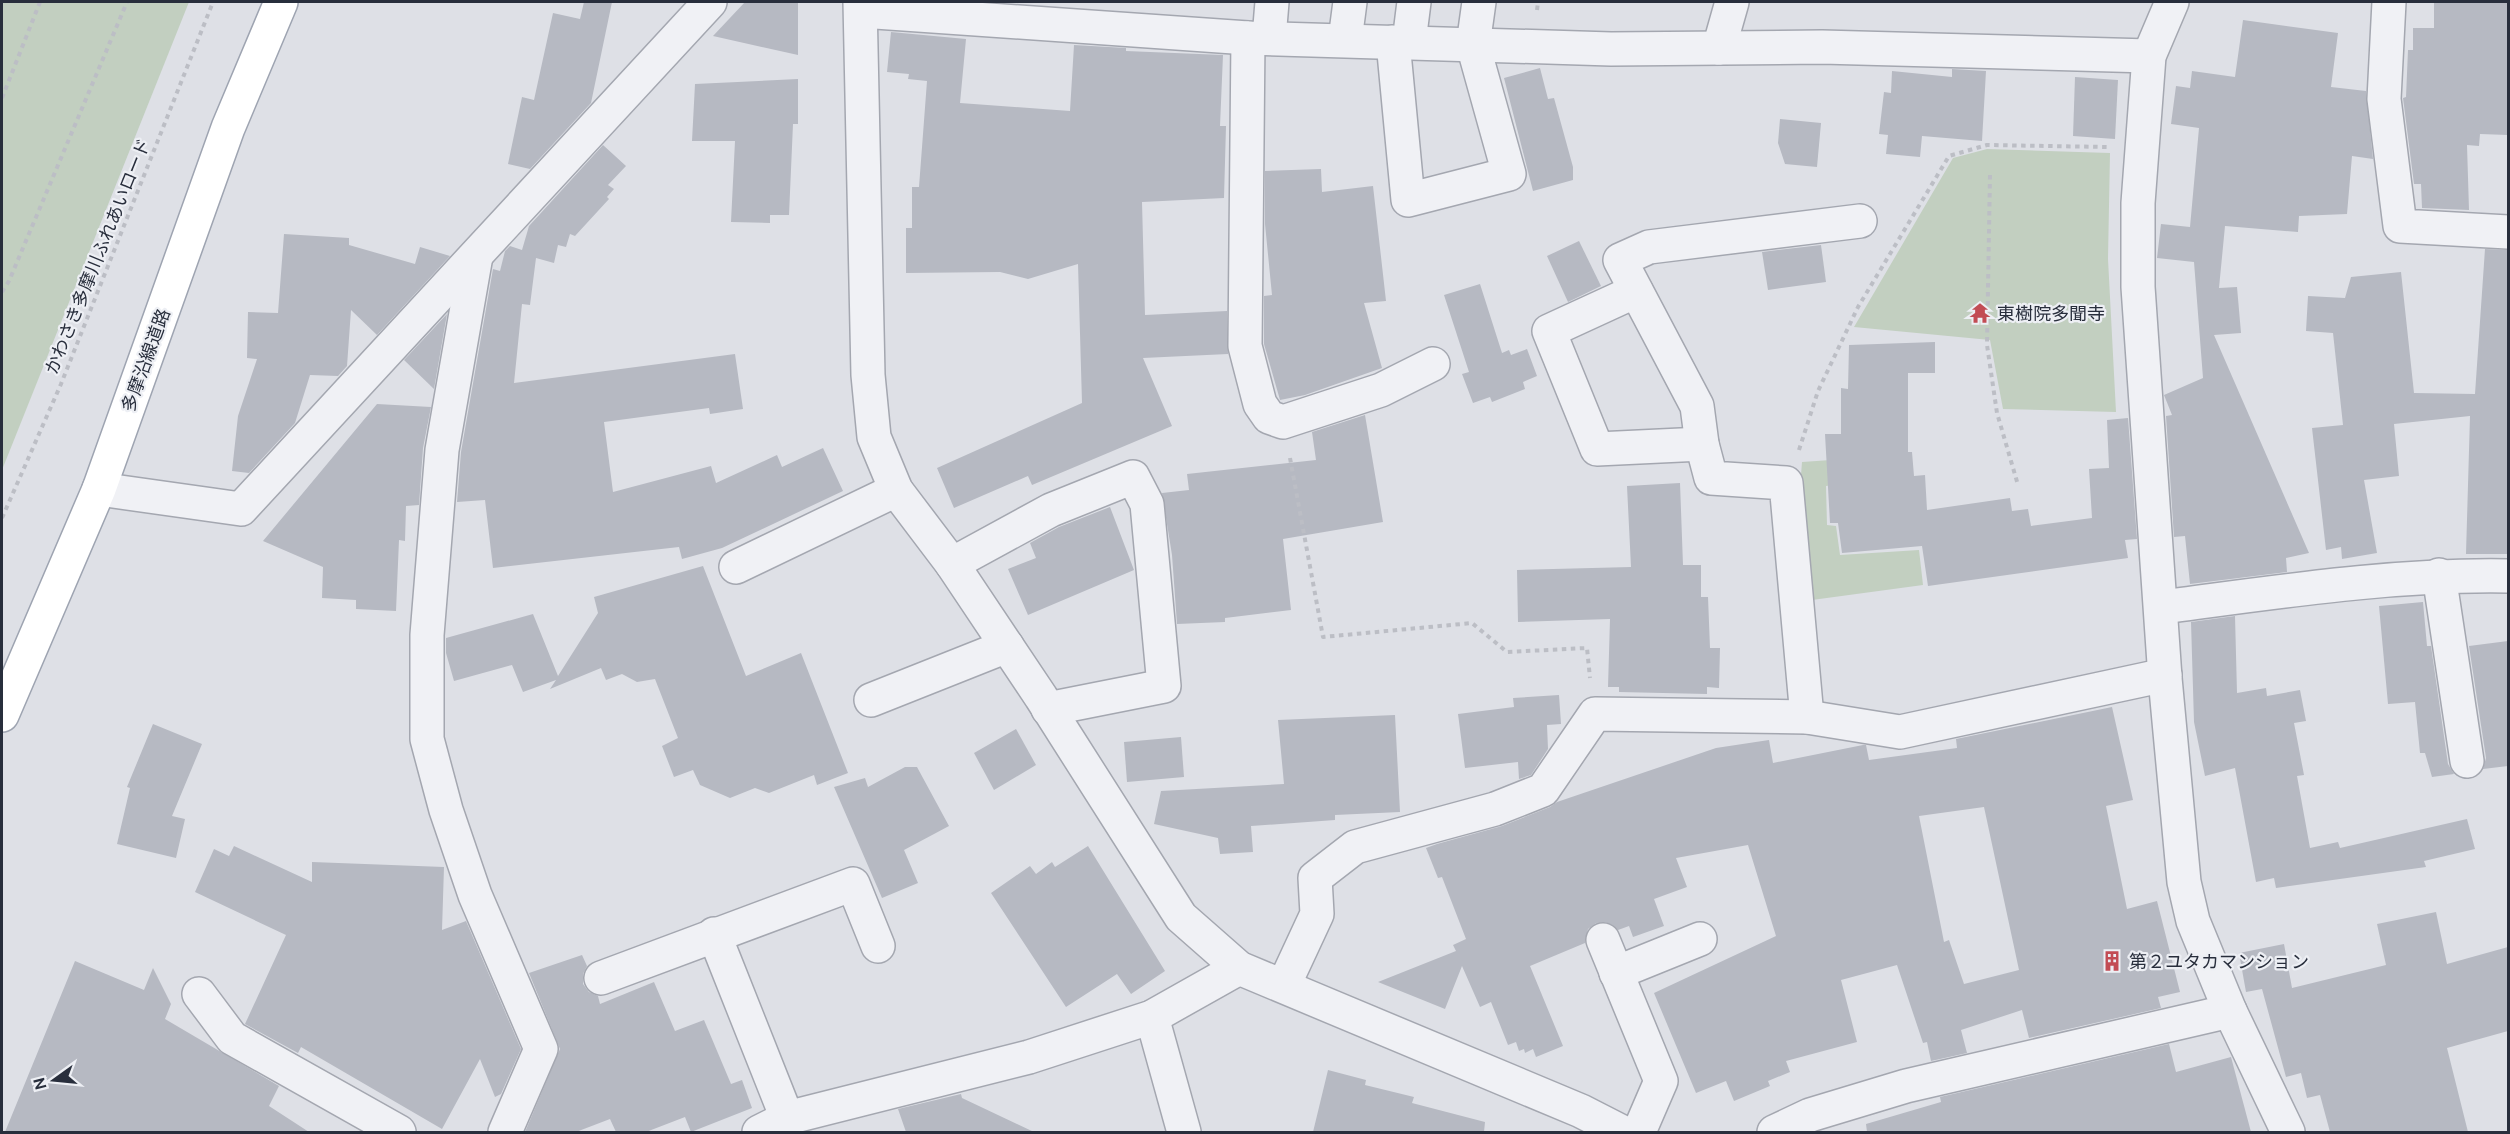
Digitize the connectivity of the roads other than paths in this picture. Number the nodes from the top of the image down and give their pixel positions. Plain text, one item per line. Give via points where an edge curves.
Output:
1 (281, 2) edge
2 (710, 2) edge
3 (1272, 2) edge
4 (1350, 2) edge
5 (1414, 2) edge
6 (1479, 2) edge
7 (1732, 2) edge
8 (2172, 2) edge
9 (2389, 2) edge
10 (861, 6) edge
11 (1258, 38) junction
12 (1346, 40) junction
13 (1401, 42) junction
14 (1473, 45) junction
15 (1719, 48) junction
16 (2149, 56) junction
17 (1860, 221) dead end
18 (2508, 232) edge
19 (476, 256) junction
20 (1636, 291) junction
21 (1433, 364) dead end
22 (1702, 444) junction
23 (99, 489) junction
24 (896, 490) junction
25 (952, 564) junction
26 (736, 567) dead end
27 (2439, 575) junction
28 (2508, 576) edge
29 (2162, 607) junction
30 (1007, 646) junction
31 (2165, 675) junction
32 (871, 700) dead end
33 (1048, 709) junction
34 (2, 715) edge
35 (1807, 717) junction
36 (2467, 761) dead end
37 (714, 934) junction
38 (1700, 939) dead end
39 (1603, 940) dead end
40 (878, 946) dead end
41 (1239, 968) junction
42 (1616, 973) junction
43 (601, 978) dead end
44 (1284, 985) junction
45 (199, 994) dead end
46 (2230, 1011) junction
47 (1152, 1017) junction
48 (509, 1122) edge
49 (773, 1125) edge
50 (399, 1132) edge
51 (1184, 1132) edge
52 (1622, 1132) edge
53 (1640, 1132) edge
54 (1774, 1132) edge
55 (2288, 1132) edge

1 - 23 main road, 多摩沿線道路 via 228,128
2 - 19 street
3 - 11 street
4 - 12 street
5 - 13 street
6 - 14 street
7 - 15 street
8 - 16 street
9 - 18 street via 2384,99 2400,226
10 - 11 street
10 - 24 street via 868,375 874,437
11 - 12 street
11 - 21 street via 1245,346 1260,404 1269,417 1283,422 1381,390
12 - 13 street
13 - 14 street
13 - 14 street via 1408,200 1509,174
14 - 15 street
15 - 16 street
16 - 29 street via 2138,203 2138,287
17 - 20 street via 1649,247 1620,260
19 - 23 street via 241,509
19 - 48 street via 442,450 427,635 428,739 475,895 541,1049
20 - 22 street via 1697,406
20 - 22 street via 1549,331 1597,449
22 - 35 street via 1711,478 1786,483
23 - 34 main road, 多摩沿線道路
24 - 25 street
24 - 26 street
25 - 30 street
25 - 33 street via 1050,510 1133,477 1148,504 1164,686
27 - 28 street
27 - 29 street
27 - 36 street
29 - 31 street
30 - 32 street
30 - 33 street
31 - 35 street via 1900,732
31 - 46 street via 2184,882 2193,921
33 - 41 street via 1181,917
35 - 44 street via 1595,714 1543,790 1495,809 1355,847 1315,878 1317,914
37 - 40 street via 853,884
37 - 43 street
37 - 49 street
38 - 42 street
39 - 42 street
41 - 44 street
41 - 47 street
42 - 53 street via 1661,1081
44 - 52 street
45 - 50 street via 232,1038
46 - 54 street via 1906,1086 1810,1115
46 - 55 street
47 - 49 street via 1029,1057
47 - 51 street

